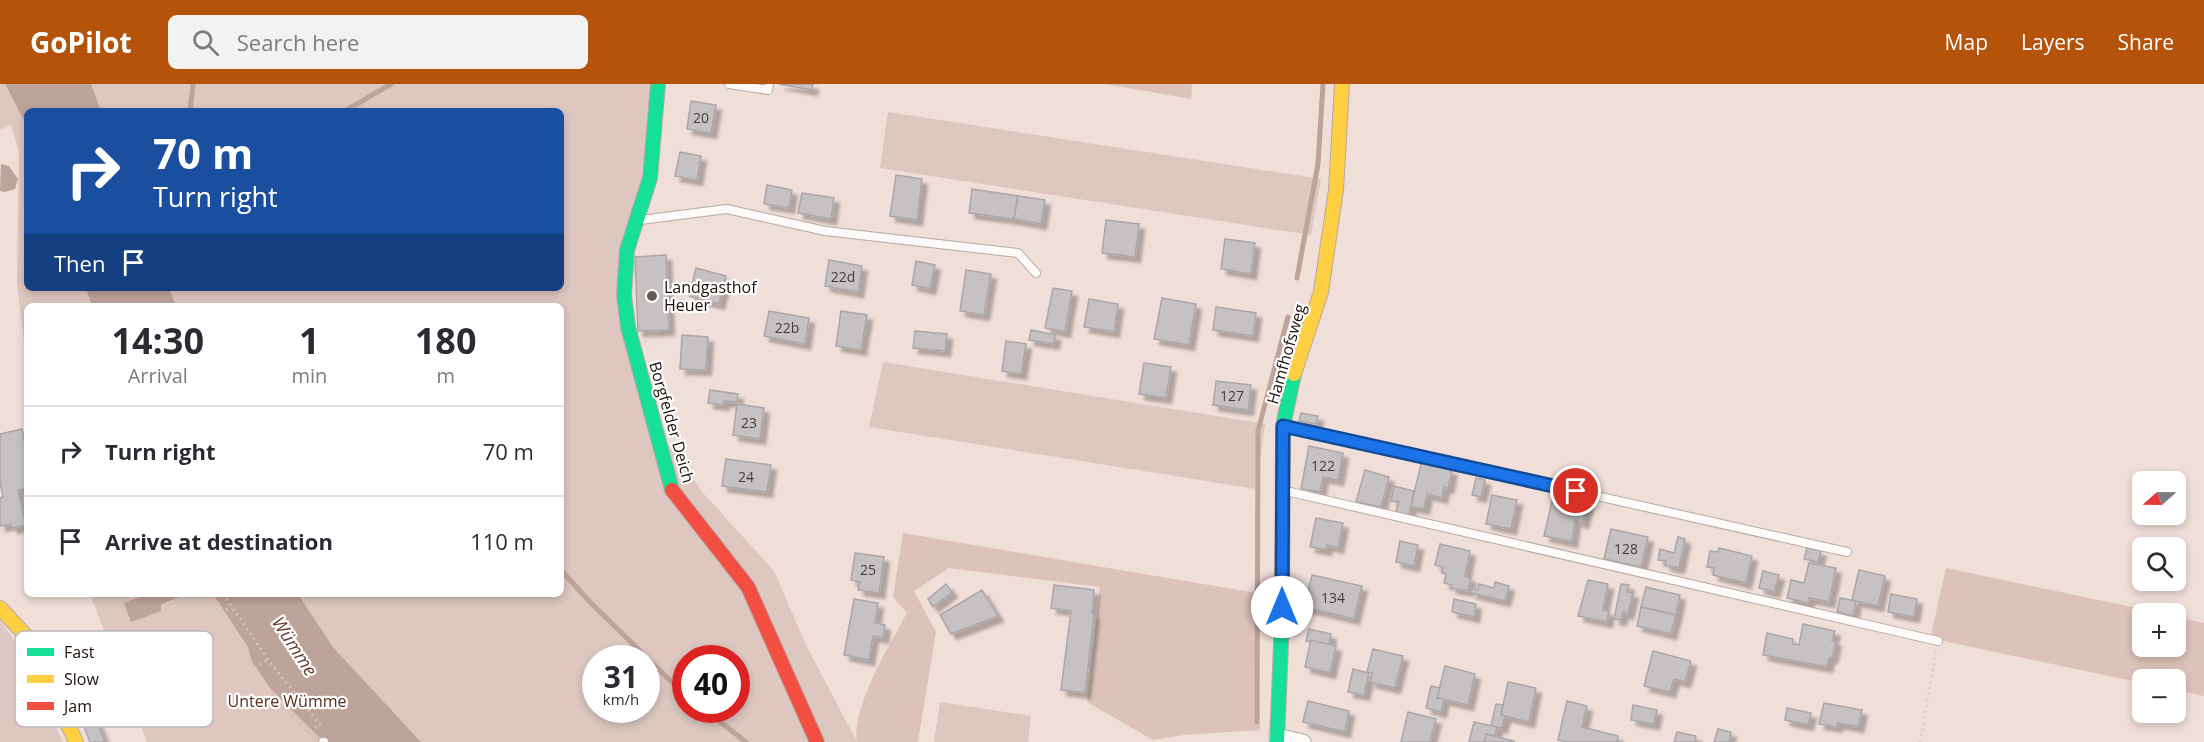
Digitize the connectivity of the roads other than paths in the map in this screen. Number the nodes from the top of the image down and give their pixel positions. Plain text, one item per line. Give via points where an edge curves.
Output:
1 (658, 84) edge
2 (729, 84) edge
3 (769, 84) edge
4 (1342, 84) edge
5 (638, 220) junction
6 (1036, 273) dead end
7 (1283, 426) junction
8 (1282, 490) junction
9 (1847, 552) dead end
10 (0, 608) edge
11 (21, 631) edge
12 (1938, 641) road end
13 (69, 727) edge
14 (1277, 739) edge
15 (76, 742) edge
16 (817, 742) edge
17 (1303, 742) edge

1 - 5 street, Borgfelder Deich via 650,178
2 - 3 lane via 768,90
4 - 7 street, Hamfhofsweg via 1336,189 1321,292 1292,379
5 - 6 lane via 727,209 825,231 1018,253
5 - 16 street, Borgfelder Deich via 627,250 624,295 628,327 671,489 748,587
7 - 8 street, Hamfhofsweg
7 - 9 lane
8 - 12 lane
8 - 14 street, Hamfhofsweg
10 - 11 street
13 - 15 street
14 - 17 street

